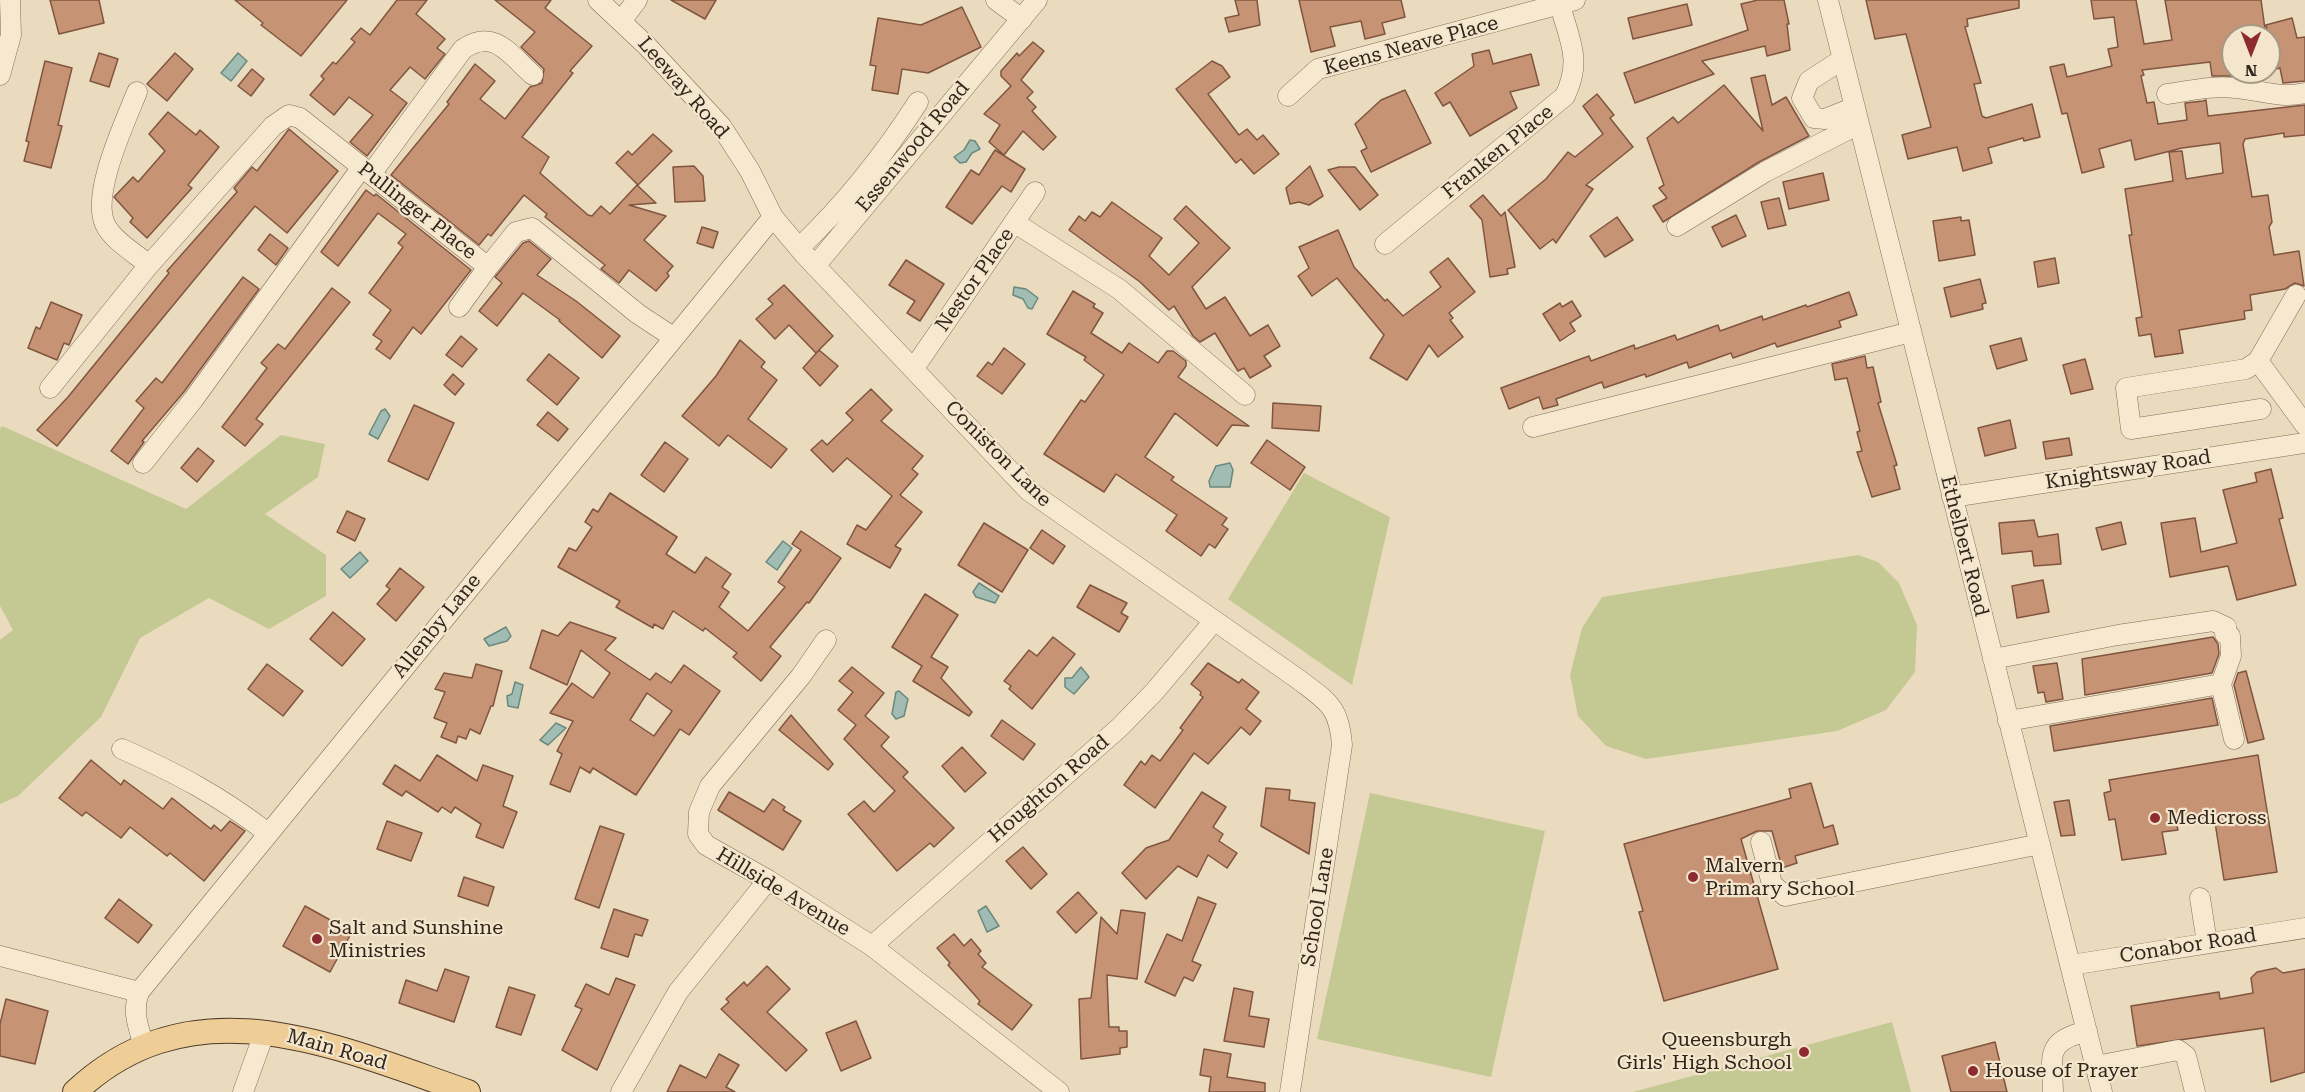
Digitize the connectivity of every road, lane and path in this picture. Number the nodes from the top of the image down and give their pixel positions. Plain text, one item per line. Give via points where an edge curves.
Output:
1 (10, 0) edge
2 (598, 0) edge
3 (637, 0) edge
4 (996, 0) edge
5 (1038, 0) edge
6 (1828, 0) edge
7 (1568, 3) edge
8 (622, 20) junction
9 (1017, 24) junction
10 (1843, 59) junction
11 (0, 75) edge
12 (532, 75) dead end
13 (137, 92) dead end
14 (2305, 93) edge
15 (2167, 94) dead end
16 (1288, 96) dead end
17 (918, 102) dead end
18 (1857, 115) junction
19 (366, 171) junction
20 (1035, 192) dead end
21 (773, 217) junction
22 (1015, 223) junction
23 (1677, 226) dead end
24 (1385, 244) dead end
25 (799, 248) junction
26 (148, 265) junction
27 (815, 266) junction
28 (488, 267) junction
29 (2296, 295) dead end
30 (459, 307) dead end
31 (1911, 332) junction
32 (674, 337) junction
33 (2258, 361) junction
34 (914, 368) junction
35 (50, 388) dead end
36 (1245, 395) dead end
37 (2261, 409) dead end
38 (2305, 425) edge
39 (1533, 427) dead end
40 (2305, 443) edge
41 (143, 463) dead end
42 (1952, 497) junction
43 (1214, 621) junction
44 (826, 640) dead end
45 (1993, 659) junction
46 (2220, 684) junction
47 (2008, 720) junction
48 (1340, 721) joint
49 (2234, 739) dead end
50 (122, 749) dead end
51 (268, 833) junction
52 (1761, 842) dead end
53 (2040, 844) junction
54 (768, 880) junction
55 (2200, 898) dead end
56 (2305, 928) edge
57 (2207, 944) junction
58 (872, 946) junction
59 (0, 956) edge
60 (2071, 965) junction
61 (139, 992) junction
62 (265, 1031) junction
63 (2087, 1031) junction
64 (144, 1046) junction
65 (2096, 1066) junction
66 (75, 1092) edge
67 (243, 1092) edge
68 (468, 1092) edge
69 (621, 1092) edge
70 (1059, 1092) edge
71 (1290, 1092) edge
72 (2053, 1092) edge
73 (2102, 1092) edge
74 (2195, 1092) edge

1 - 11 street via 11,35
2 - 8 street, Leeway Road
3 - 8 street
4 - 9 street
5 - 9 street, Essenwood Road
6 - 10 street, Ethelbert Road
7 - 16 street, Keens Neave Place via 1318,69
7 - 24 street, Franken Place via 1575,70 1565,96
8 - 21 street, Leeway Road via 721,126
9 - 27 street, Essenwood Road
10 - 18 street, Ethelbert Road
10 - 18 street via 1809,81 1802,98 1814,117
12 - 19 street via 496,43 474,41 463,49
13 - 26 street via 107,172 103,216 109,231
14 - 15 street via 2271,96 2237,88 2215,88
17 - 25 street via 894,139 829,219
18 - 23 street
18 - 31 street, Ethelbert Road
19 - 26 street, Pullinger Place via 300,118 282,117
19 - 28 street, Pullinger Place
19 - 41 street
20 - 22 street, Nestor Place
21 - 25 street, Coniston Lane
21 - 32 street, Allenby Lane
22 - 34 street, Nestor Place
22 - 36 street via 1119,289
25 - 27 street, Coniston Lane
26 - 35 street
27 - 34 street, Coniston Lane
28 - 30 street
28 - 32 street, Pullinger Place via 516,232 532,228 638,314
29 - 33 street
31 - 39 street
31 - 42 street, Ethelbert Road
32 - 51 street, Allenby Lane
33 - 37 street via 2246,369 2126,388 2131,429
33 - 38 street
34 - 43 street, Coniston Lane via 1029,491
40 - 42 street, Knightsway Road
42 - 45 street, Ethelbert Road
43 - 48 street, Coniston Lane via 1328,701
43 - 58 street, Houghton Road via 1120,727
44 - 54 street, Hillside Avenue via 710,786 699,812 698,834 706,845
45 - 46 street via 2213,621 2226,627 2225,634 2230,636 2231,646
45 - 47 street, Ethelbert Road
46 - 47 street
46 - 49 street
47 - 53 street, Ethelbert Road
48 - 71 street, School Lane via 1342,745
50 - 51 street via 192,780
51 - 61 street, Allenby Lane
52 - 53 street via 1772,884 1785,896
53 - 60 street, Ethelbert Road
54 - 58 street, Hillside Avenue
54 - 69 street via 678,992
55 - 57 street
56 - 57 street, Conabor Road
57 - 60 street, Conabor Road
58 - 70 street, Hillside Avenue
59 - 61 street
60 - 63 street, Ethelbert Road
61 - 64 street via 134,1016
62 - 64 main road, Main Road via 194,1034
62 - 67 street
62 - 68 main road, Main Road via 322,1042
63 - 65 street, Ethelbert Road
63 - 72 street via 2057,1044 2053,1053
64 - 66 main road, Main Road via 120,1057
65 - 73 street, Ethelbert Road
65 - 74 street via 2171,1050 2184,1052

